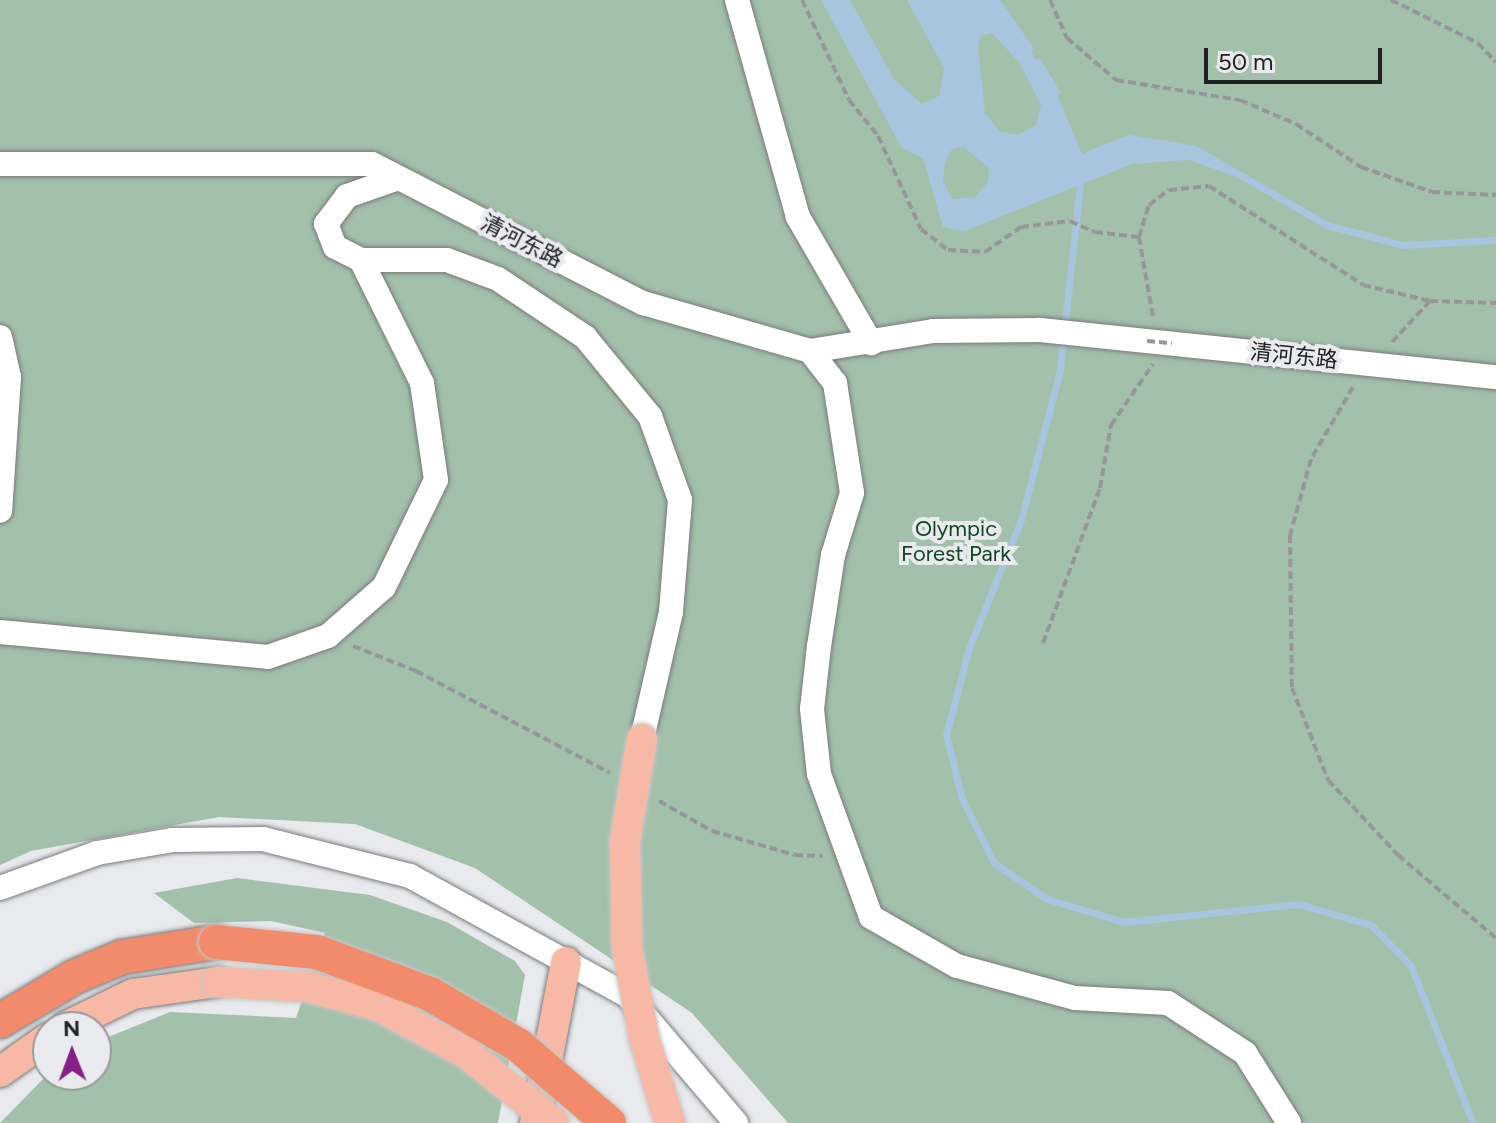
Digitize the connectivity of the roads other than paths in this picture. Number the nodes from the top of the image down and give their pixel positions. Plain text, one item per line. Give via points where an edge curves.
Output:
1 (737, 0) edge
2 (0, 164) edge
3 (398, 178) junction
4 (361, 260) junction
5 (0, 337) edge
6 (871, 343) junction
7 (810, 351) junction
8 (1496, 377) edge
9 (0, 511) edge
10 (0, 632) edge
11 (642, 739) joint
12 (0, 888) edge
13 (566, 962) junction
14 (98, 1011) edge
15 (0, 1021) edge
16 (32, 1049) edge
17 (0, 1072) edge
18 (535, 1123) edge
19 (554, 1123) edge
20 (609, 1123) edge
21 (670, 1123) edge
22 (736, 1123) edge
23 (1289, 1123) edge

1 - 6 street via 798,217
2 - 3 street, 清河东路 via 372,164
3 - 4 street via 347,196 326,224 335,247
3 - 7 street, 清河东路 via 643,303
4 - 10 street via 422,383 436,480 384,587 328,636 268,657
4 - 11 street via 447,260 498,279 585,337 650,416 680,500 671,612
5 - 9 street via 9,377
6 - 7 street, 清河东路
6 - 8 street, 清河东路 via 933,331 1040,330
7 - 23 street via 835,383 852,493 833,555 812,709 819,774 871,917 957,966 1075,998 1168,1003 1245,1053
11 - 21 main road, bridge via 628,808 625,912 644,1038
12 - 13 street via 97,853 172,840 263,839 410,876
13 - 18 main road
13 - 22 street via 628,996
14 - 19 main road, bridge via 133,994 217,982 307,987 376,1005 466,1053
15 - 20 highway, bridge via 74,977 122,957 216,942 317,952 430,994 518,1045
16 - 17 main road

